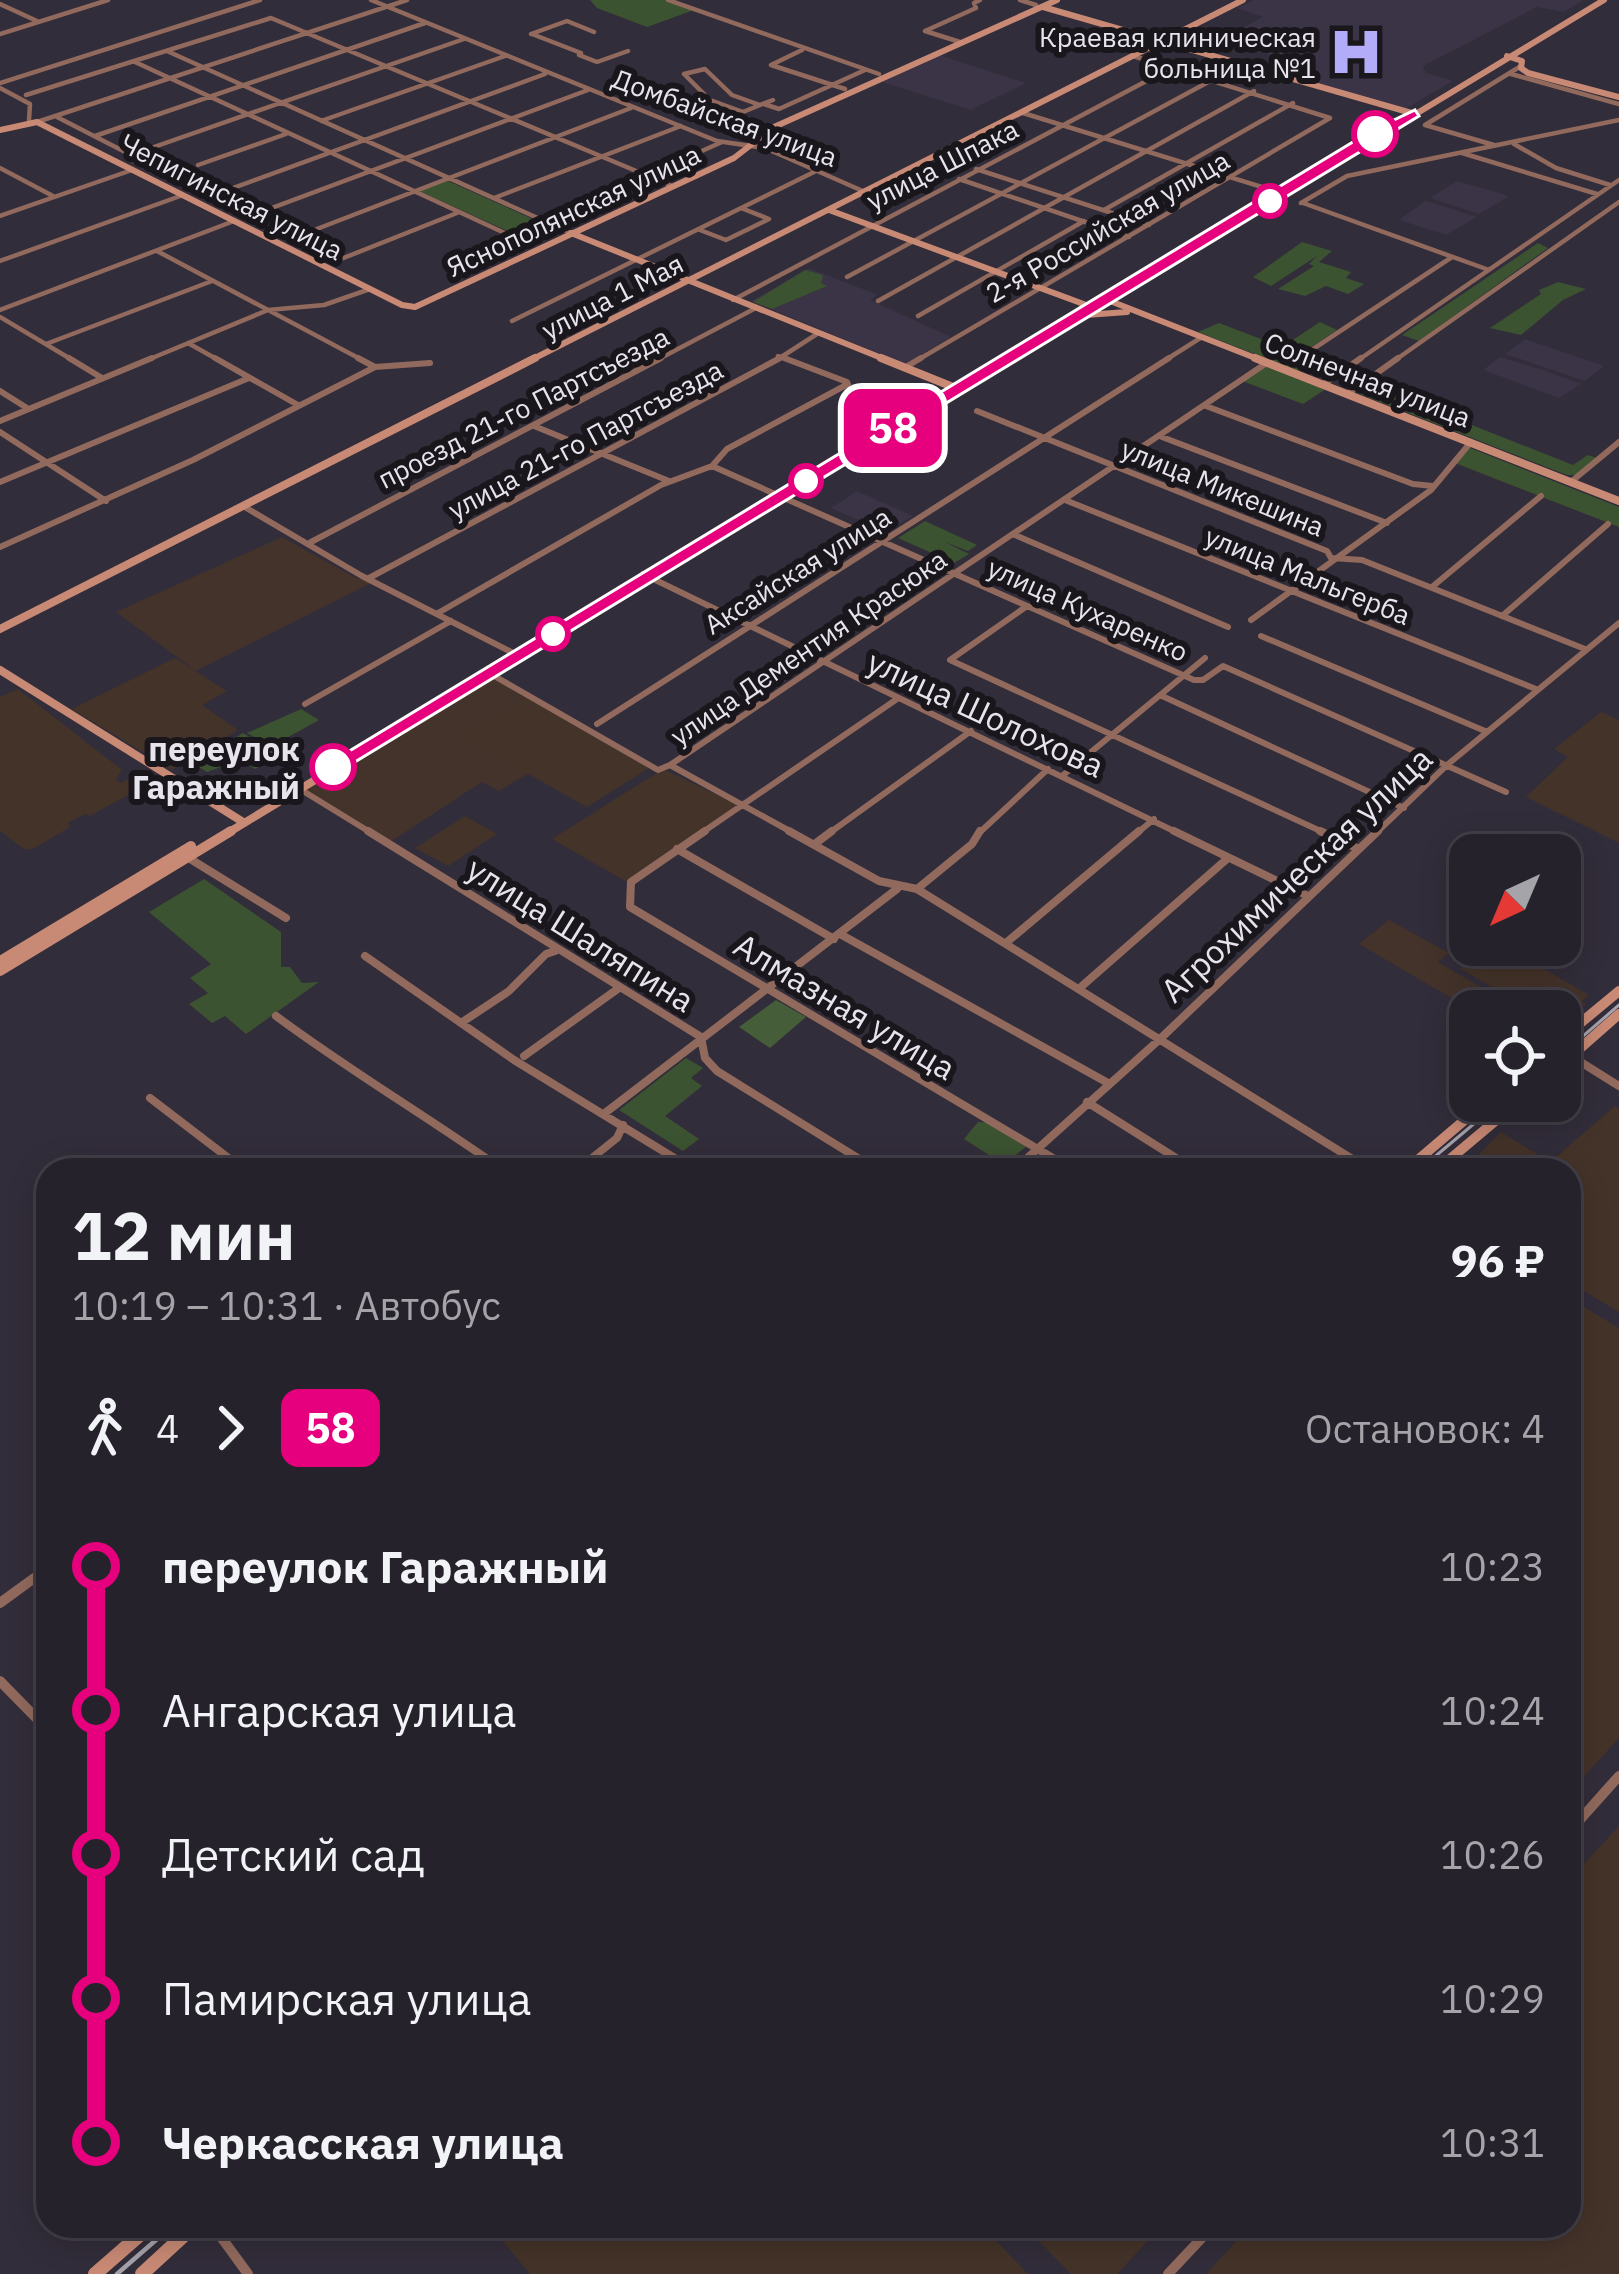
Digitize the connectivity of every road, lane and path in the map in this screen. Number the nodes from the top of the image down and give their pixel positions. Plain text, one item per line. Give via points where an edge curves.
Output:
1 (108, 0) edge
2 (260, 0) edge
3 (371, 0) edge
4 (407, 0) edge
5 (668, 0) edge
6 (980, 0) edge
7 (1020, 0) edge
8 (1054, 0) edge
9 (1244, 0) edge
10 (1600, 0) edge
11 (0, 4) edge
12 (238, 6) junction
13 (1039, 6) junction
14 (387, 7) junction
15 (1061, 13) junction
16 (262, 19) junction
17 (38, 21) junction
18 (427, 23) junction
19 (594, 32) dead end
20 (308, 33) junction
21 (0, 34) edge
22 (466, 39) junction
23 (957, 41) junction
24 (1162, 42) junction
25 (806, 49) junction
26 (165, 50) junction
27 (347, 50) junction
28 (628, 51) dead end
29 (1507, 55) junction
30 (507, 56) junction
31 (1133, 56) junction
32 (132, 61) junction
33 (387, 66) junction
34 (1521, 66) junction
35 (1172, 67) junction
36 (203, 68) junction
37 (866, 70) junction
38 (548, 72) junction
39 (879, 74) junction
40 (1511, 74) junction
41 (171, 79) junction
42 (1213, 79) junction
43 (428, 83) junction
44 (832, 85) junction
45 (0, 86) edge
46 (242, 86) junction
47 (845, 89) junction
48 (590, 90) junction
49 (1254, 91) junction
50 (26, 95) dead end
51 (209, 97) junction
52 (1619, 99) edge
53 (773, 100) dead end
54 (469, 101) junction
55 (280, 103) junction
56 (1294, 103) junction
57 (762, 105) junction
58 (636, 106) junction
59 (1023, 112) junction
60 (1413, 113) junction
61 (247, 115) junction
62 (56, 116) junction
63 (512, 118) junction
64 (1619, 120) edge
65 (33, 121) junction
66 (321, 121) junction
67 (1064, 125) junction
68 (681, 126) junction
69 (771, 126) junction
70 (0, 130) edge
71 (287, 133) junction
72 (95, 136) junction
73 (555, 137) junction
74 (1105, 138) junction
75 (363, 140) junction
76 (723, 142) junction
77 (1511, 142) junction
78 (747, 145) junction
79 (1496, 146) junction
80 (1147, 151) junction
81 (329, 152) junction
82 (1460, 153) junction
83 (131, 154) junction
84 (602, 157) junction
85 (404, 158) junction
86 (1186, 164) junction
87 (199, 165) dead end
88 (136, 167) junction
89 (0, 168) edge
90 (976, 169) junction
91 (370, 171) junction
92 (817, 171) junction
93 (646, 176) junction
94 (448, 178) junction
95 (1232, 178) junction
96 (959, 179) junction
97 (1619, 180) edge
98 (1020, 183) junction
99 (1611, 185) junction
100 (672, 186) junction
101 (414, 191) junction
102 (865, 192) junction
103 (1279, 192) junction
104 (1001, 194) junction
105 (182, 195) junction
106 (214, 195) dead end
107 (1598, 195) junction
108 (1061, 196) junction
109 (54, 197) junction
110 (493, 198) junction
111 (1619, 202) edge
112 (1044, 207) junction
113 (741, 208) junction
114 (829, 210) junction
115 (1104, 210) junction
116 (458, 212) junction
117 (253, 215) dead end
118 (0, 216) edge
119 (235, 221) junction
120 (1084, 221) junction
121 (868, 226) junction
122 (1150, 226) junction
123 (699, 230) junction
124 (571, 233) junction
125 (509, 236) dead end
126 (296, 237) dead end
127 (1131, 237) junction
128 (1532, 240) junction
129 (911, 242) junction
130 (1555, 247) junction
131 (157, 251) junction
132 (954, 257) junction
133 (1452, 257) junction
134 (341, 259) dead end
135 (0, 261) edge
136 (634, 261) junction
137 (1489, 269) junction
138 (996, 272) junction
139 (847, 277) dead end
140 (212, 281) junction
141 (687, 282) junction
142 (370, 289) junction
143 (1043, 289) junction
144 (1104, 299) junction
145 (732, 300) junction
146 (878, 301) dead end
147 (1089, 305) junction
148 (407, 307) joint
149 (754, 309) junction
150 (268, 310) junction
151 (0, 314) edge
152 (918, 316) dead end
153 (1148, 316) junction
154 (1077, 318) junction
155 (512, 321) dead end
156 (817, 334) junction
157 (1394, 335) junction
158 (1202, 337) junction
159 (188, 343) junction
160 (46, 344) junction
161 (1418, 344) junction
162 (778, 356) junction
163 (1268, 362) junction
164 (430, 363) dead end
165 (375, 367) junction
166 (904, 368) junction
167 (1337, 375) junction
168 (102, 378) junction
169 (249, 378) junction
170 (1324, 384) junction
171 (1361, 384) junction
172 (955, 388) junction
173 (0, 391) edge
174 (1348, 393) junction
175 (299, 406) junction
176 (1206, 406) junction
177 (28, 409) junction
178 (977, 411) dead end
179 (0, 421) edge
180 (534, 426) junction
181 (0, 432) edge
182 (1161, 436) junction
183 (1044, 438) junction
184 (1472, 441) junction
185 (1619, 442) edge
186 (602, 453) junction
187 (50, 461) junction
188 (712, 466) junction
189 (1115, 466) junction
190 (0, 482) edge
191 (671, 482) junction
192 (1572, 482) junction
193 (1435, 486) junction
194 (779, 495) junction
195 (1541, 496) dead end
196 (1065, 500) junction
197 (106, 501) junction
198 (1619, 501) edge
199 (243, 506) junction
200 (1383, 521) junction
201 (1608, 524) dead end
202 (1013, 534) junction
203 (883, 541) junction
204 (311, 542) junction
205 (0, 547) edge
206 (1330, 558) junction
207 (956, 573) junction
208 (645, 575) junction
209 (369, 578) junction
210 (1431, 588) junction
211 (1288, 591) junction
212 (1028, 605) junction
213 (439, 613) junction
214 (1502, 616) junction
215 (452, 620) junction
216 (1251, 620) dead end
217 (1619, 622) edge
218 (748, 626) junction
219 (1228, 627) dead end
220 (0, 628) edge
221 (1261, 636) dead end
222 (1585, 649) junction
223 (515, 654) junction
224 (1205, 658) dead end
225 (822, 663) junction
226 (0, 670) edge
227 (488, 673) junction
228 (1183, 676) junction
229 (1536, 689) junction
230 (1160, 695) junction
231 (897, 698) junction
232 (304, 704) dead end
233 (597, 724) dead end
234 (970, 731) junction
235 (1485, 731) junction
236 (1108, 736) junction
237 (670, 765) junction
238 (1447, 765) junction
239 (1048, 770) junction
240 (1062, 776) junction
241 (303, 791) dead end
242 (1506, 792) dead end
243 (744, 805) junction
244 (1404, 808) junction
245 (1154, 819) junction
246 (240, 820) junction
247 (814, 844) junction
248 (677, 849) junction
249 (1359, 849) junction
250 (187, 857) junction
251 (1228, 858) junction
252 (898, 889) junction
253 (917, 889) junction
254 (1308, 896) junction
255 (286, 918) dead end
256 (837, 936) junction
257 (1007, 941) junction
258 (556, 950) junction
259 (364, 956) dead end
260 (0, 962) edge
261 (0, 971) edge
262 (1082, 986) junction
263 (619, 988) junction
264 (771, 988) junction
265 (1619, 991) edge
266 (1619, 1014) edge
267 (276, 1016) dead end
268 (461, 1023) junction
269 (1581, 1023) edge
270 (1581, 1033) edge
271 (700, 1036) junction
272 (1591, 1038) junction
273 (1160, 1039) junction
274 (1581, 1045) edge
275 (524, 1056) dead end
276 (1581, 1066) edge
277 (1108, 1083) junction
278 (1619, 1086) edge
279 (150, 1098) dead end
280 (1088, 1102) junction
281 (605, 1113) junction
282 (1462, 1122) edge
283 (1494, 1122) edge
284 (623, 1125) junction
285 (1036, 1148) junction
286 (228, 1158) edge
287 (486, 1158) edge
288 (592, 1158) edge
289 (675, 1158) edge
290 (859, 1158) edge
291 (1026, 1158) edge
292 (1053, 1158) edge
293 (1176, 1158) edge
294 (1351, 1158) edge
295 (1420, 1158) edge
296 (1451, 1158) edge
297 (36, 1577) edge
298 (0, 1603) edge
299 (0, 1681) edge
300 (36, 1718) edge
301 (1619, 1776) edge
302 (1581, 1819) edge
303 (136, 2238) edge
304 (180, 2238) edge
305 (222, 2238) edge
306 (1202, 2238) edge
307 (95, 2274) edge
308 (142, 2274) edge
309 (248, 2274) edge
310 (1168, 2274) edge

1 - 17 street
2 - 12 street
3 - 14 street, Домбайская улица
4 - 14 street
5 - 25 street
6 - 23 street via 926,32
7 - 13 street
8 - 13 street
8 - 15 street
9 - 24 street, улица 1 Мая
10 - 29 street
11 - 17 street
12 - 16 street
12 - 45 street
13 - 15 street
13 - 23 street
14 - 18 street, Домбайская улица
14 - 20 street
15 - 24 street
16 - 20 street
16 - 26 street
17 - 21 street
18 - 22 street, Домбайская улица
18 - 27 street
19 - 28 street via 567,21 531,34 597,62
20 - 27 street
20 - 36 street
22 - 30 street, Домбайская улица
22 - 33 street
23 - 39 street
23 - 69 street
24 - 31 street, улица 1 Мая
24 - 60 street
25 - 37 street
25 - 44 street via 771,65
26 - 32 street
26 - 36 street
27 - 33 street
27 - 46 street
29 - 34 street
29 - 52 street via 1527,61 1528,70
29 - 60 street
30 - 38 street, Домбайская улица
30 - 43 street
31 - 35 street
31 - 59 street, улица 1 Мая
32 - 41 street
32 - 50 street
33 - 43 street
33 - 55 street
34 - 40 street
34 - 52 street
35 - 42 street
35 - 67 street, улица Шпака
36 - 41 street
36 - 46 street
37 - 39 street
37 - 44 street
38 - 48 street, Домбайская улица
38 - 54 street
39 - 47 street
40 - 52 street
40 - 79 street via 1426,125
41 - 51 street
41 - 62 street
42 - 49 street
42 - 74 street
43 - 54 street
43 - 66 street
44 - 47 street
44 - 57 street via 779,109
45 - 65 street via 30,104
46 - 51 street
46 - 55 street
47 - 69 street
48 - 58 street, Домбайская улица
48 - 63 street
49 - 56 street
49 - 80 street
51 - 61 street
51 - 72 street
53 - 57 street
54 - 63 street
54 - 75 street
55 - 61 street
55 - 66 street
56 - 86 street
56 - 95 street, 2-я Российская улица via 1330,118
57 - 57 street via 732,95 705,69 684,74 710,100 743,112
58 - 68 street, Домбайская улица
58 - 73 street
59 - 67 street
59 - 102 street, улица 1 Мая
60 - 103 street
60 - 144 street
61 - 71 street
61 - 83 street
62 - 65 street
62 - 72 street
63 - 73 street
63 - 85 street
64 - 77 street
65 - 70 street
65 - 88 street, Чепигинская улица
66 - 75 street
67 - 74 street
67 - 90 street, улица Шпака
68 - 76 street, Домбайская улица
68 - 84 street
69 - 78 street, Яснополянская улица
71 - 81 street
71 - 87 street
72 - 83 street
73 - 84 street
73 - 94 street
74 - 80 street
74 - 98 street
75 - 81 street
75 - 85 street
76 - 78 street, Домбайская улица
76 - 93 street, Яснополянская улица
77 - 79 street
77 - 99 street via 1556,168
78 - 92 street, Домбайская улица
78 - 100 street, Яснополянская улица
79 - 82 street
80 - 86 street
80 - 108 street
81 - 91 street
81 - 106 street
82 - 107 street
82 - 133 street via 1347,176 1301,203
83 - 88 street
84 - 93 street
84 - 110 street
85 - 91 street
85 - 94 street
86 - 95 street
86 - 115 street
88 - 105 street, Чепигинская улица
88 - 109 street
89 - 109 street
90 - 96 street, улица Шпака
90 - 98 street
91 - 101 street
91 - 117 street
92 - 102 street, Домбайская улица
92 - 113 street
93 - 100 street
94 - 101 street
94 - 110 street
95 - 103 street
95 - 122 street, 2-я Российская улица
96 - 104 street
96 - 121 street, улица Шпака
97 - 99 street
98 - 104 street
98 - 108 street
99 - 107 street
100 - 124 street, Яснополянская улица
101 - 116 street
101 - 126 street
102 - 114 street, улица 1 Мая
103 - 144 street
104 - 112 street
104 - 129 street
105 - 119 street, Чепигинская улица
105 - 135 street
107 - 128 street
108 - 112 street
108 - 115 street
109 - 118 street
110 - 124 street
111 - 130 street
112 - 120 street
112 - 132 street
113 - 123 street
113 - 123 street via 769,219 726,240
114 - 121 street
114 - 141 street, улица 1 Мая
115 - 122 street
116 - 125 street
116 - 134 street
119 - 131 street
119 - 142 street, Чепигинская улица
120 - 127 street
120 - 138 street
121 - 129 street
121 - 145 street, улица Шпака
122 - 127 street, 2-я Российская улица
123 - 136 street
124 - 136 street
124 - 148 street, Яснополянская улица
127 - 143 street, 2-я Российская улица
128 - 130 street
128 - 137 street
129 - 132 street
129 - 139 street
130 - 161 street
131 - 140 street
131 - 151 street
132 - 138 street
132 - 146 street
133 - 137 street
133 - 167 street via 1301,357
136 - 141 street
136 - 155 street
137 - 157 street
138 - 143 street
138 - 152 street
140 - 150 street
140 - 160 street
141 - 145 street
141 - 199 street, улица 1 Мая
142 - 148 street, Чепигинская улица
142 - 150 street via 324,305
143 - 147 street
143 - 166 street, 2-я Российская улица
144 - 147 street
144 - 153 street, Солнечная улица
144 - 154 street
145 - 149 street
147 - 172 street
149 - 156 street
149 - 180 street, проезд 21-го Партсъезда
150 - 159 street
150 - 165 street
151 - 160 street
153 - 154 street via 1107,311
153 - 158 street, Солнечная улица
154 - 172 street
156 - 162 street, улица 21-го Партсъезда
156 - 166 street
157 - 161 street
157 - 167 street
158 - 163 street, Солнечная улица
158 - 183 street, Аксайская улица
159 - 168 street
159 - 169 street
160 - 168 street
161 - 171 street
162 - 186 street, улица 21-го Партсъезда
162 - 188 street via 848,384 727,449
163 - 170 street, Солнечная улица
163 - 176 street, улица Дементия Красюка
164 - 165 street
165 - 175 street
166 - 172 street
167 - 170 street
167 - 171 street
168 - 177 street
169 - 175 street
169 - 187 street
170 - 174 street, Солнечная улица
171 - 174 street
172 - 194 street
173 - 177 street
174 - 184 street, Солнечная улица
175 - 197 street
176 - 182 street, улица Дементия Красюка
176 - 193 street
177 - 179 street
178 - 183 street, улица Микешина
180 - 186 street
180 - 204 street, проезд 21-го Партсъезда
181 - 187 street
182 - 189 street, улица Дементия Красюка
182 - 200 street
183 - 189 street, улица Микешина
183 - 203 street, Аксайская улица
184 - 192 street, Солнечная улица
184 - 193 street
185 - 192 street
186 - 191 street
186 - 209 street, улица 21-го Партсъезда
187 - 190 street
187 - 197 street
188 - 191 street
188 - 194 street, улица Кухаренко
189 - 196 street, улица Дементия Красюка
189 - 206 street, улица Микешина
191 - 213 street
192 - 198 street, Солнечная улица
193 - 200 street
194 - 203 street, улица Кухаренко
194 - 208 street
195 - 210 street
196 - 202 street, улица Дементия Красюка
196 - 211 street, улица Мальгерба
197 - 205 street
199 - 204 street
199 - 220 street, улица 1 Мая
200 - 206 street
201 - 214 street
202 - 207 street, улица Дементия Красюка
202 - 219 street
203 - 207 street, улица Кухаренко
203 - 218 street, Аксайская улица
204 - 209 street
206 - 210 street, улица Микешина via 1362,560
206 - 211 street
207 - 212 street, улица Кухаренко
207 - 225 street, улица Дементия Красюка
208 - 218 street, улица Шолохова
208 - 223 street
209 - 213 street
210 - 214 street, улица Микешина
211 - 216 street
211 - 229 street, улица Мальгерба
212 - 228 street, улица Кухаренко
212 - 236 street via 950,661
213 - 215 street
214 - 222 street, улица Микешина
215 - 223 street
215 - 232 street
217 - 222 street, Агрохимическая улица
218 - 225 street, улица Шолохова
218 - 233 street, Аксайская улица
221 - 235 street
222 - 229 street, Агрохимическая улица
223 - 227 street
223 - 246 street
224 - 228 street
225 - 231 street, улица Шолохова
225 - 237 street, улица Дементия Красюка
226 - 246 street
227 - 237 street via 658,770
227 - 246 street
228 - 230 street
228 - 238 street, улица Кухаренко via 1203,680 1223,666
229 - 235 street, Агрохимическая улица
230 - 236 street
230 - 244 street
231 - 234 street, улица Шолохова
231 - 243 street
234 - 239 street, улица Шолохова
234 - 247 street
235 - 238 street, Агрохимическая улица
236 - 240 street
236 - 249 street
237 - 243 street
238 - 242 street, улица Кухаренко
238 - 244 street, Агрохимическая улица
239 - 240 street, улица Шолохова
239 - 253 street
240 - 245 street, улица Шолохова
241 - 258 street, улица Шаляпина
243 - 247 street
243 - 248 street
244 - 249 street, Агрохимическая улица
245 - 251 street, улица Шолохова
245 - 257 street
246 - 250 street
246 - 260 street
247 - 252 street
248 - 256 street
248 - 264 street, Алмазная улица via 631,882 630,907
249 - 254 street, Агрохимическая улица
250 - 255 street
250 - 261 street
251 - 254 street, улица Шолохова
251 - 262 street
252 - 253 street
252 - 256 street
253 - 257 street
254 - 273 street, Агрохимическая улица
256 - 264 street
256 - 277 street
257 - 262 street
258 - 263 street, улица Шаляпина
258 - 268 street
259 - 268 street
262 - 273 street
263 - 271 street, улица Шаляпина
263 - 275 street
264 - 271 street
264 - 285 street, Алмазная улица
265 - 269 street
266 - 272 street
267 - 287 street
268 - 281 street
270 - 272 street
271 - 281 street
271 - 290 street, улица Шаляпина via 718,1071
272 - 274 street
273 - 277 street, Агрохимическая улица
273 - 294 street
276 - 278 street
277 - 280 street, Агрохимическая улица
279 - 286 street
280 - 285 street, Агрохимическая улица
280 - 293 street
281 - 284 street
282 - 295 street
283 - 296 street
284 - 288 street
284 - 289 street
285 - 291 street, Агрохимическая улица
285 - 292 street, Алмазная улица
297 - 298 street
299 - 300 street
301 - 302 street
303 - 307 street
304 - 308 street
305 - 309 street
306 - 310 street

